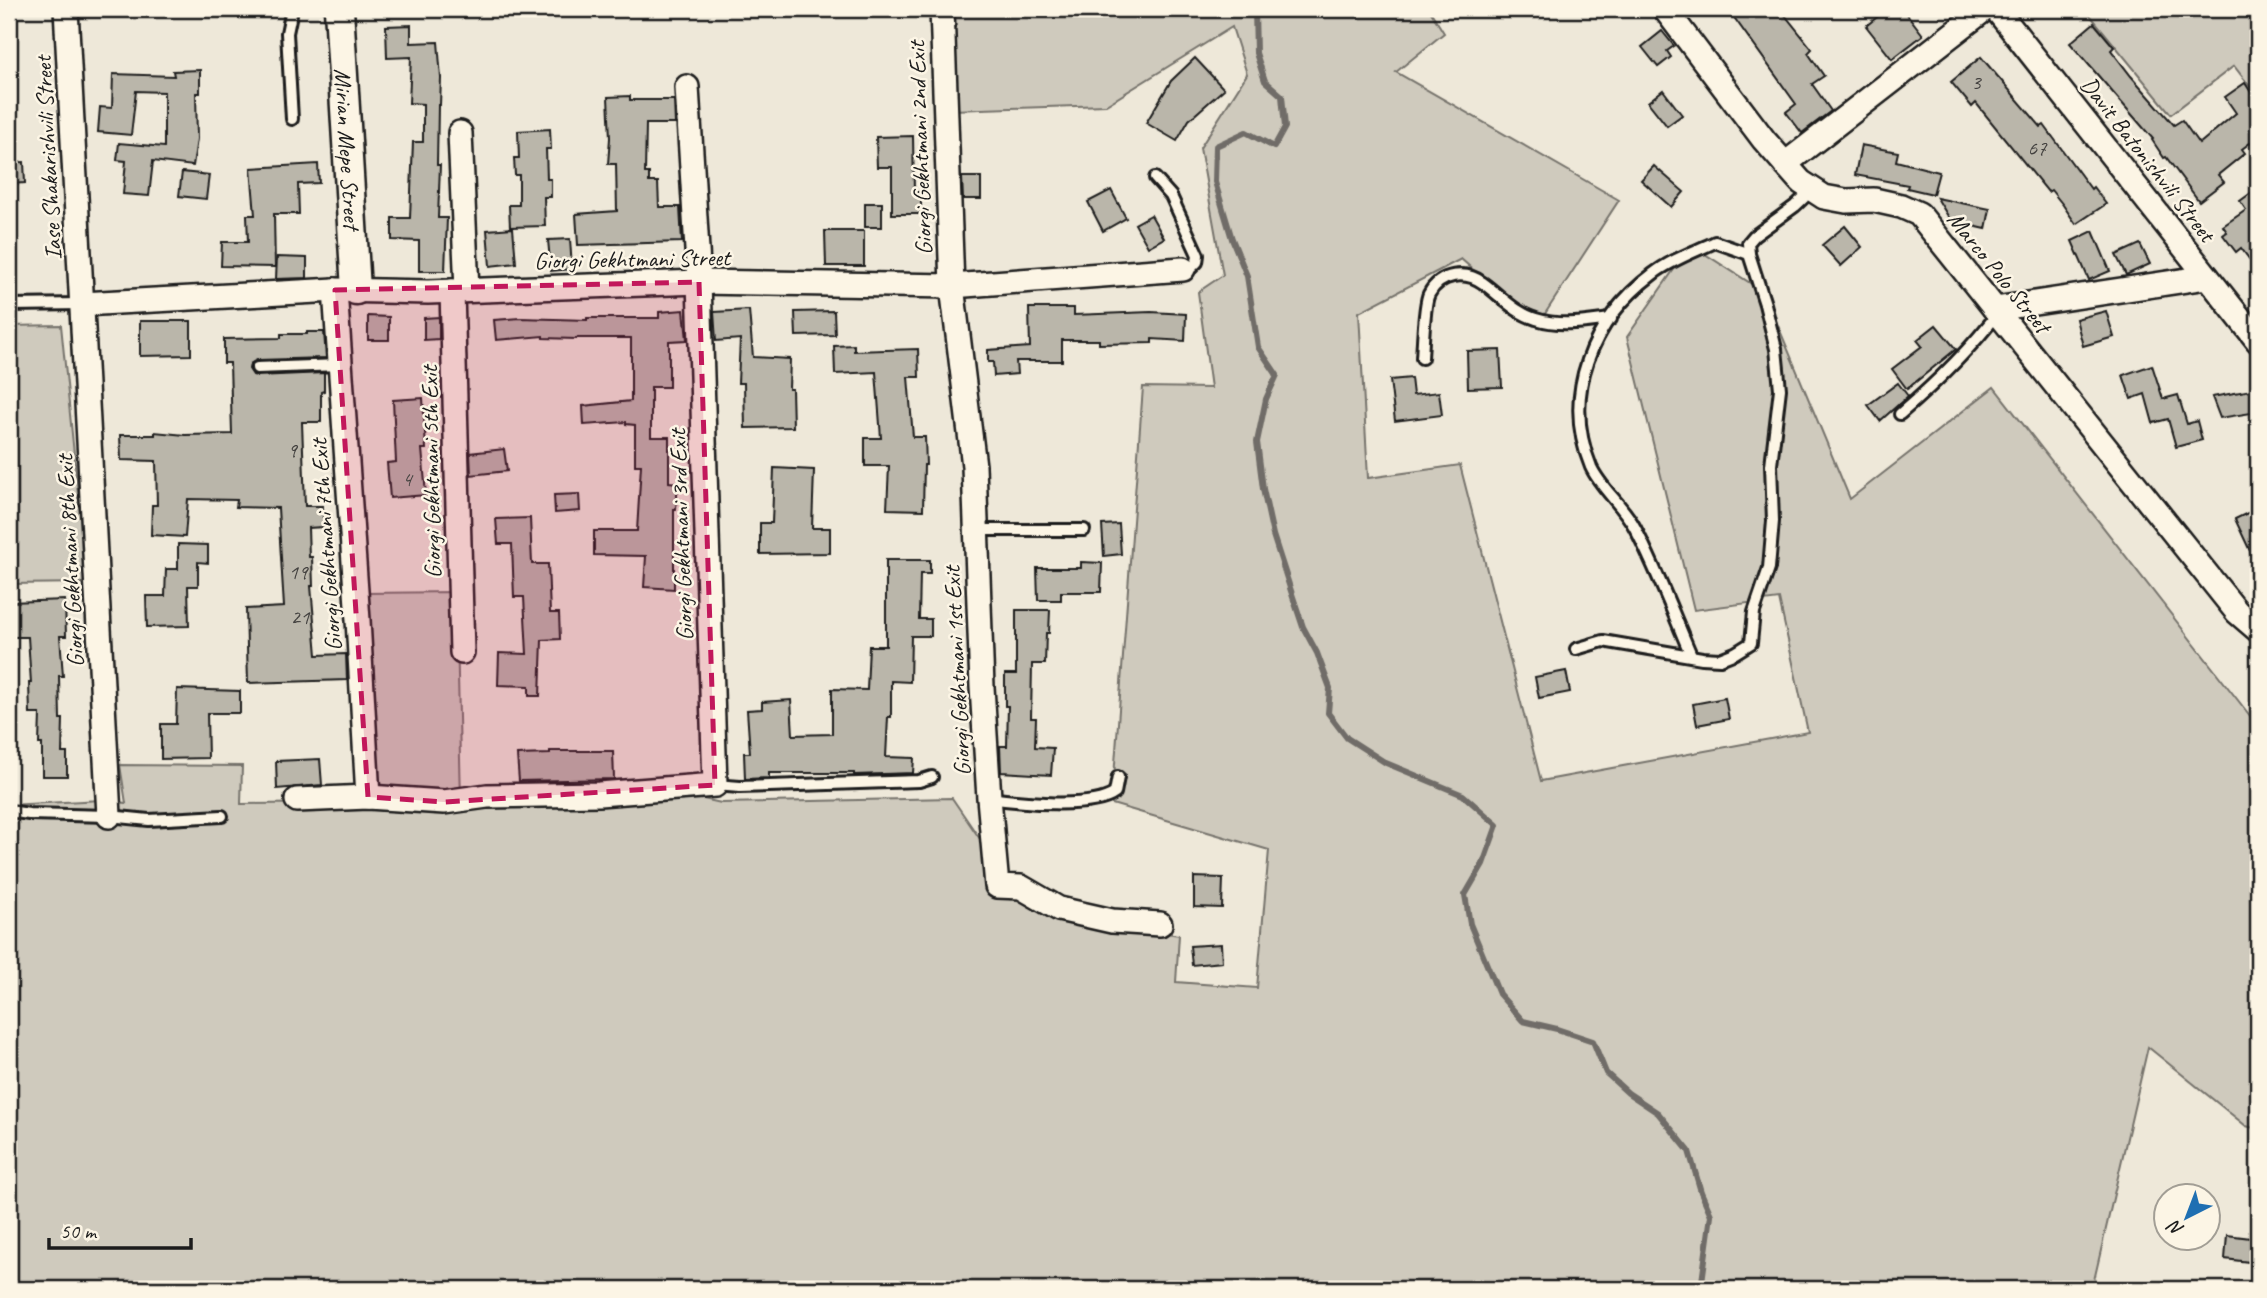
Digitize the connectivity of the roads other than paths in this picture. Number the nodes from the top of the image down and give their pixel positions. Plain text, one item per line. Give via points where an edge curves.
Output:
1 (66, 9) edge
2 (292, 9) edge
3 (339, 9) edge
4 (942, 9) edge
5 (1665, 9) edge
6 (1985, 9) edge
7 (1996, 9) edge
8 (687, 87) dead end
9 (292, 119) dead end
10 (460, 133) dead end
11 (1785, 164) junction
12 (1155, 178) dead end
13 (1812, 190) junction
14 (1748, 254) junction
15 (1183, 269) joint
16 (2207, 277) junction
17 (699, 282) junction
18 (951, 286) junction
19 (345, 290) junction
20 (459, 290) junction
21 (82, 304) junction
22 (9, 306) edge
23 (1997, 311) junction
24 (1611, 319) junction
25 (2258, 341) edge
26 (1422, 358) dead end
27 (340, 365) junction
28 (257, 368) dead end
29 (1900, 414) dead end
30 (977, 530) junction
31 (1084, 530) dead end
32 (2258, 630) edge
33 (1576, 649) dead end
34 (461, 652) dead end
35 (1691, 655) junction
36 (932, 777) dead end
37 (1118, 777) dead end
38 (715, 785) junction
39 (368, 797) junction
40 (989, 799) junction
41 (297, 800) dead end
42 (9, 811) edge
43 (109, 816) junction
44 (222, 816) dead end
45 (1160, 924) dead end

1 - 21 street, Iase Shakarishvili Street
2 - 9 lane via 287,33
3 - 19 street, Mirian Mepe Street
4 - 18 street, Giorgi Gekhtmani 2nd Exit
5 - 11 street, Marco Polo Street
6 - 11 street
7 - 16 street, Davit Batonishvili Street
8 - 17 street, Giorgi Gekhtmani 3rd Exit
10 - 20 street, Giorgi Gekhtmani 5th Exit
11 - 13 street, Marco Polo Street
12 - 15 lane via 1171,196 1198,256 1191,268
13 - 14 lane via 1754,236
13 - 23 street, Marco Polo Street via 1846,201 1901,205 1919,214
14 - 24 lane via 1715,242 1684,256 1653,274
14 - 35 lane via 1776,349 1780,389 1771,465 1769,568 1754,612 1751,643 1720,659
15 - 18 street, Giorgi Gekhtmani Street
16 - 23 street
16 - 25 street, Davit Batonishvili Street
17 - 18 street, Giorgi Gekhtmani Street
17 - 20 street, Giorgi Gekhtmani Street
17 - 38 street, Giorgi Gekhtmani 3rd Exit
18 - 30 street, Giorgi Gekhtmani 1st Exit via 974,466
19 - 20 street, Giorgi Gekhtmani Street
19 - 21 street, Giorgi Gekhtmani Street
19 - 27 street, Giorgi Gekhtmani 7th Exit
20 - 34 street, Giorgi Gekhtmani 5th Exit
21 - 22 lane
21 - 43 street, Giorgi Gekhtmani 8th Exit
23 - 29 lane via 1975,344
23 - 32 street, Marco Polo Street via 2237,612
24 - 26 lane via 1581,323 1536,319 1514,309 1469,274 1458,274 1441,280 1428,295
24 - 35 lane via 1594,341 1583,371 1578,408 1585,449 1593,470 1634,526
27 - 28 lane
27 - 39 street, Giorgi Gekhtmani 7th Exit
30 - 31 lane
30 - 40 street, Giorgi Gekhtmani 1st Exit
33 - 35 lane via 1603,641
36 - 38 lane via 906,782
37 - 40 lane via 1115,793 1104,799 1073,803
38 - 39 street via 444,802
39 - 41 street
40 - 45 street, Giorgi Gekhtmani 1st Exit via 997,886 1021,887 1059,909 1112,921
42 - 43 lane
43 - 44 lane via 149,820

